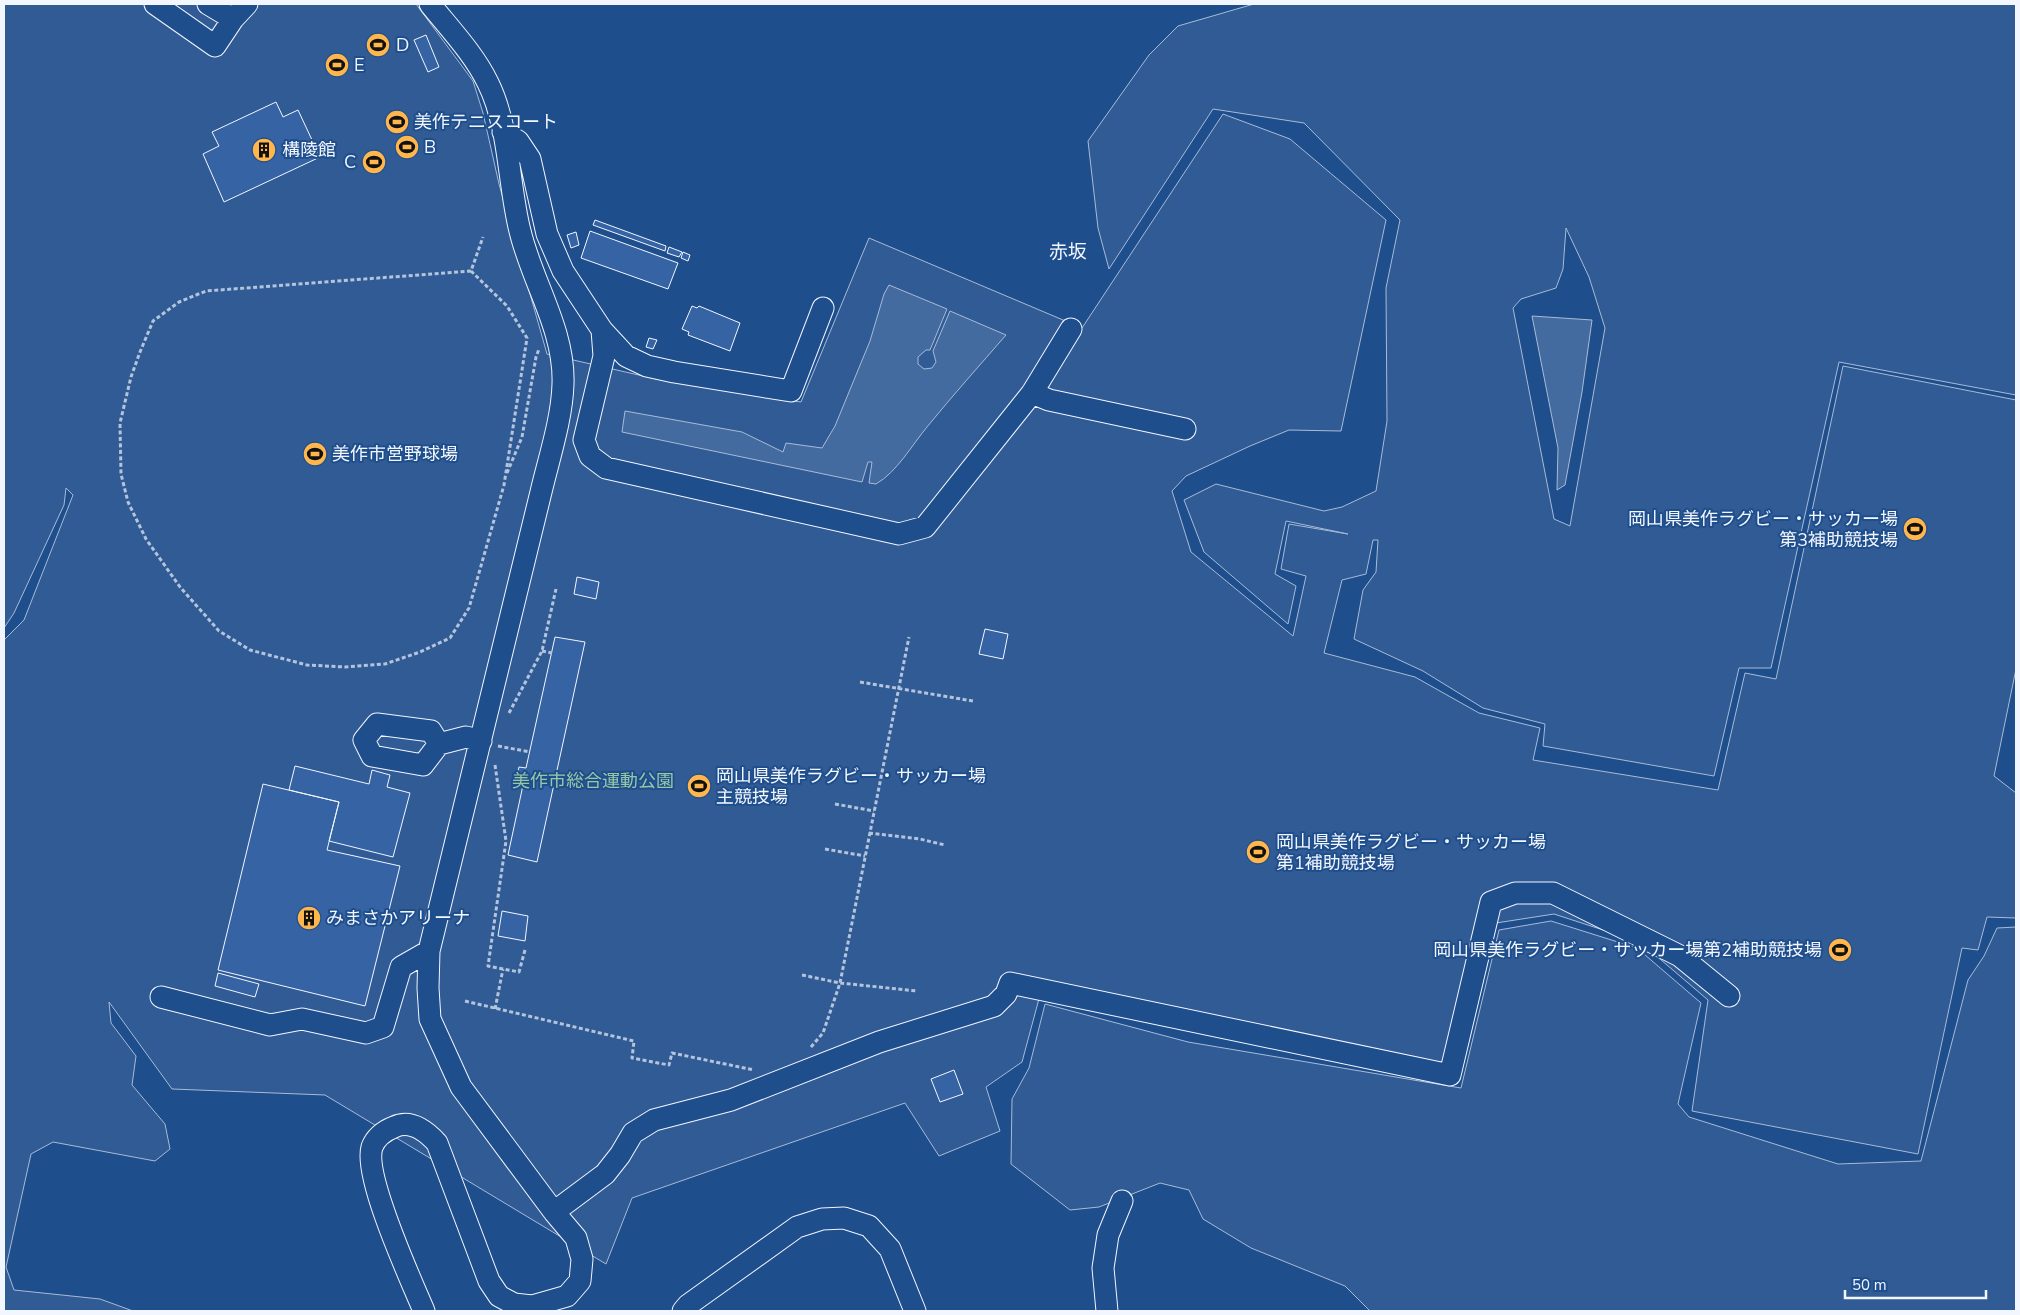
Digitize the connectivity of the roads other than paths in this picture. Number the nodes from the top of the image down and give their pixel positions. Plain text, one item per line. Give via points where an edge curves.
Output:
1 (155, 4) edge
2 (208, 4) edge
3 (430, 4) edge
4 (240, 11) edge
5 (503, 132) junction
6 (823, 308) dead end
7 (602, 330) junction
8 (1072, 330) dead end
9 (1032, 393) junction
10 (1184, 430) dead end
11 (481, 741) junction
12 (439, 744) dead end
13 (429, 951) junction
14 (161, 996) dead end
15 (1729, 996) dead end
16 (1122, 1200) dead end
17 (554, 1212) junction
18 (424, 1311) edge
19 (683, 1311) edge
20 (915, 1311) edge
21 (1107, 1311) edge

1 - 4 street via 215,46
2 - 4 street
3 - 5 street via 465,47 488,83
5 - 7 street via 518,140 530,159 547,234 563,271
5 - 11 street via 520,232 560,348 563,384 554,436
6 - 7 street via 791,391 647,366 626,356
7 - 9 street via 604,356 584,440 590,456 606,468 899,534 925,527
8 - 9 street
9 - 10 street via 1049,400
11 - 12 street via 466,737
11 - 13 street
13 - 14 street via 402,967 383,1027 366,1033 302,1019 270,1025
13 - 17 street via 430,1019 461,1087
15 - 17 street via 1680,956 1553,893 1515,893 1491,902 1450,1074 1010,983 1006,994 994,1006 879,1042 731,1100 654,1120 633,1134 604,1174
16 - 21 street via 1108,1235 1103,1268
17 - 18 street via 576,1238 582,1259 580,1281 567,1296 532,1306 514,1304 499,1296 489,1281 437,1143 425,1131 412,1125 396,1125 381,1133 372,1148 376,1191
19 - 20 street via 797,1228 822,1220 844,1218 869,1226 890,1249

